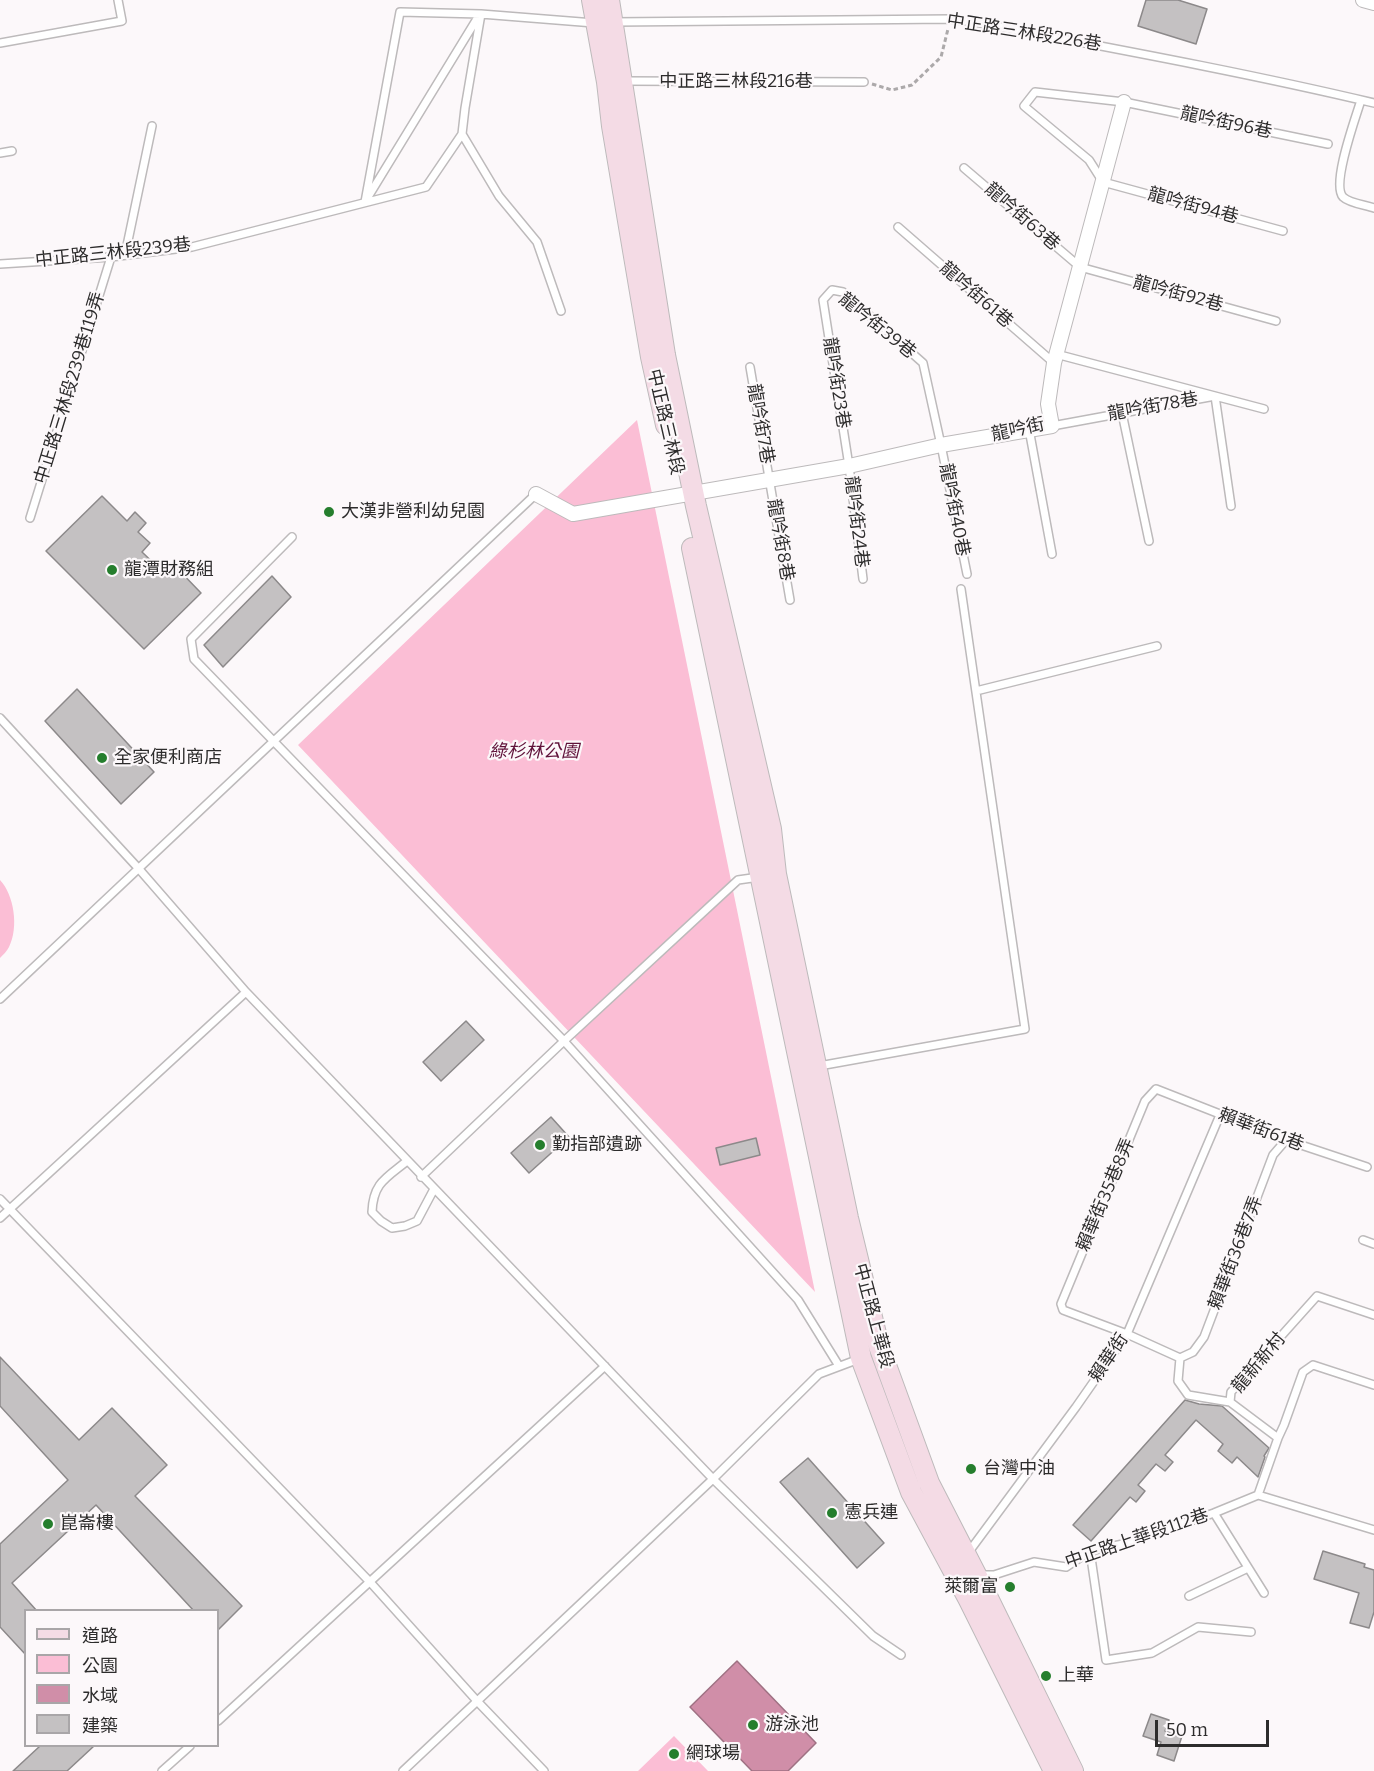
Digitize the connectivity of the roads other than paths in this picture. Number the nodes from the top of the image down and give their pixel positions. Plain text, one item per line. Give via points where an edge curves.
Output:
1 (118, 0) edge
2 (592, 0) edge
3 (609, 0) edge
4 (481, 14) junction
5 (604, 23) junction
6 (0, 43) edge
7 (614, 82) junction
8 (864, 82) road end
9 (1361, 100) junction
10 (1124, 102) junction
11 (1374, 103) edge
12 (152, 126) dead end
13 (462, 134) junction
14 (1328, 144) dead end
15 (12, 151) dead end
16 (0, 153) edge
17 (964, 168) dead end
18 (1103, 182) junction
19 (365, 202) junction
20 (1374, 208) edge
21 (898, 227) dead end
22 (1283, 231) dead end
23 (125, 255) junction
24 (111, 257) junction
25 (0, 264) edge
26 (1080, 267) junction
27 (824, 300) joint
28 (561, 311) dead end
29 (1275, 321) dead end
30 (1055, 358) junction
31 (750, 367) dead end
32 (1215, 396) junction
33 (1264, 409) dead end
34 (1122, 413) junction
35 (1052, 426) junction
36 (1029, 429) junction
37 (941, 445) junction
38 (849, 466) junction
39 (769, 480) junction
40 (536, 494) joint
41 (688, 495) junction
42 (1231, 506) dead end
43 (30, 518) dead end
44 (292, 537) dead end
45 (1149, 541) dead end
46 (1052, 554) dead end
47 (967, 574) dead end
48 (863, 579) dead end
49 (961, 589) dead end
50 (790, 600) dead end
51 (1157, 646) dead end
52 (976, 691) junction
53 (0, 718) edge
54 (273, 741) junction
55 (771, 829) joint
56 (753, 842) joint
57 (139, 868) junction
58 (768, 875) junction
59 (246, 992) junction
60 (0, 999) edge
61 (564, 1041) junction
62 (817, 1067) junction
63 (1156, 1089) joint
64 (1220, 1115) junction
65 (1286, 1140) junction
66 (407, 1161) junction
67 (1367, 1167) dead end
68 (421, 1177) junction
69 (434, 1189) junction
70 (0, 1199) edge
71 (9, 1209) junction
72 (0, 1218) edge
73 (1363, 1240) dead end
74 (1374, 1244) edge
75 (1374, 1315) edge
76 (1127, 1334) junction
77 (879, 1346) junction
78 (861, 1358) junction
79 (1180, 1358) junction
80 (605, 1366) junction
81 (839, 1366) junction
82 (1374, 1384) edge
83 (1230, 1402) junction
84 (1278, 1438) junction
85 (713, 1479) junction
86 (1258, 1495) junction
87 (1214, 1513) junction
88 (1374, 1530) edge
89 (1090, 1551) junction
90 (966, 1556) junction
91 (1248, 1568) junction
92 (976, 1575) junction
93 (955, 1576) junction
94 (370, 1582) junction
95 (1264, 1593) dead end
96 (1189, 1596) dead end
97 (1251, 1632) dead end
98 (901, 1655) dead end
99 (477, 1701) junction
100 (219, 1720) edge
101 (189, 1747) edge
102 (162, 1771) edge
103 (403, 1771) edge
104 (544, 1771) edge
105 (1054, 1771) edge
106 (1073, 1771) edge

1 - 6 lane via 122,21
2 - 5 main road, 中正路三林段
3 - 5 main road, 中正路三林段
4 - 5 lane
4 - 13 lane, 中正路三林段239巷
4 - 19 lane
4 - 19 lane via 400,12
5 - 7 main road, 中正路三林段
5 - 9 lane, 中正路三林段226巷 via 951,19 1177,60
7 - 8 lane, 中正路三林段216巷
7 - 41 main road, 中正路三林段
9 - 11 lane, 中正路三林段226巷
9 - 20 lane via 1345,148 1341,195
10 - 14 lane, 龍吟街96巷
10 - 18 street, 龍吟街
10 - 18 lane, 龍吟街96巷 via 1035,92 1024,106 1089,160
12 - 23 lane
13 - 19 lane, 中正路三林段239巷 via 426,187
13 - 28 lane via 499,196 537,242
15 - 16 lane
17 - 26 lane, 龍吟街63巷
18 - 22 lane, 龍吟街94巷
18 - 26 street, 龍吟街
19 - 23 lane, 中正路三林段239巷 via 192,247
21 - 30 lane, 龍吟街61巷
23 - 24 lane, 中正路三林段239巷
24 - 25 lane, 中正路三林段239巷
24 - 43 lane, 中正路三林段239巷119弄
26 - 29 lane, 龍吟街92巷
26 - 30 street, 龍吟街
27 - 37 lane, 龍吟街39巷 via 832,290 843,292 923,363
27 - 38 lane, 龍吟街23巷
30 - 32 lane
30 - 35 street, 龍吟街 via 1048,404
31 - 39 lane, 龍吟街7巷
32 - 33 lane
32 - 34 lane, 龍吟街78巷
32 - 42 lane, 龍吟街78巷
34 - 35 lane, 龍吟街78巷
34 - 45 lane
35 - 36 street, 龍吟街
36 - 37 street, 龍吟街
36 - 46 lane
37 - 38 street, 龍吟街
37 - 47 lane, 龍吟街40巷
38 - 39 street, 龍吟街
38 - 48 lane, 龍吟街24巷
39 - 41 street, 龍吟街
39 - 50 lane, 龍吟街8巷
40 - 41 street, 龍吟街 via 573,514
40 - 54 lane
41 - 55 main road, 中正路三林段
41 - 56 main road, 中正路三林段
44 - 54 lane via 191,639 194,659
49 - 52 lane
51 - 52 lane
52 - 62 lane via 1025,1029
53 - 57 lane
54 - 57 lane
54 - 61 lane
55 - 58 main road, 中正路上華段
56 - 58 main road, 中正路上華段
57 - 59 lane
57 - 60 lane
58 - 61 lane via 738,880
58 - 62 main road, 中正路上華段
58 - 78 main road, 中正路上華段
59 - 66 lane
59 - 71 lane
61 - 68 lane
61 - 81 lane via 798,1300
62 - 77 main road, 中正路上華段
63 - 64 lane, 賴華街61巷
63 - 76 lane, 賴華街35巷8弄 via 1145,1101 1061,1304 1063,1310
64 - 65 lane, 賴華街61巷
64 - 76 lane, 賴華街
65 - 67 lane, 賴華街61巷
65 - 79 lane, 賴華街36巷7弄 via 1273,1155 1204,1337 1193,1352
66 - 68 lane
66 - 69 lane via 379,1184 372,1212 392,1228 405,1226 417,1221
68 - 69 lane
69 - 80 lane
70 - 71 lane
71 - 72 lane
71 - 94 lane
73 - 74 lane
75 - 83 lane, 龍新新村 via 1317,1296 1231,1392
76 - 79 lane
76 - 90 lane, 賴華街
77 - 78 lane
77 - 90 main road, 中正路上華段 via 929,1483
78 - 81 lane
78 - 93 main road, 中正路上華段 via 911,1492
79 - 83 lane via 1178,1381 1188,1395
80 - 85 lane
80 - 94 lane
81 - 85 lane via 819,1374
82 - 84 lane via 1313,1365 1304,1372
83 - 84 lane, 龍新新村
84 - 86 lane
85 - 98 lane via 873,1636
85 - 99 lane
86 - 87 lane, 中正路上華段112巷
86 - 88 lane
87 - 89 lane, 中正路上華段112巷 via 1124,1544
87 - 91 lane
89 - 92 lane, 中正路上華段112巷 via 1066,1567 1034,1562 994,1575
89 - 97 lane via 1106,1660 1152,1653 1198,1628
90 - 92 main road, 中正路上華段
90 - 93 lane, 賴華街
91 - 95 lane
91 - 96 lane
92 - 93 lane, 中正路上華段112巷
92 - 106 main road, 中正路上華段
93 - 105 main road, 中正路上華段
94 - 99 lane
94 - 100 lane
99 - 103 lane
99 - 104 lane
101 - 102 lane

